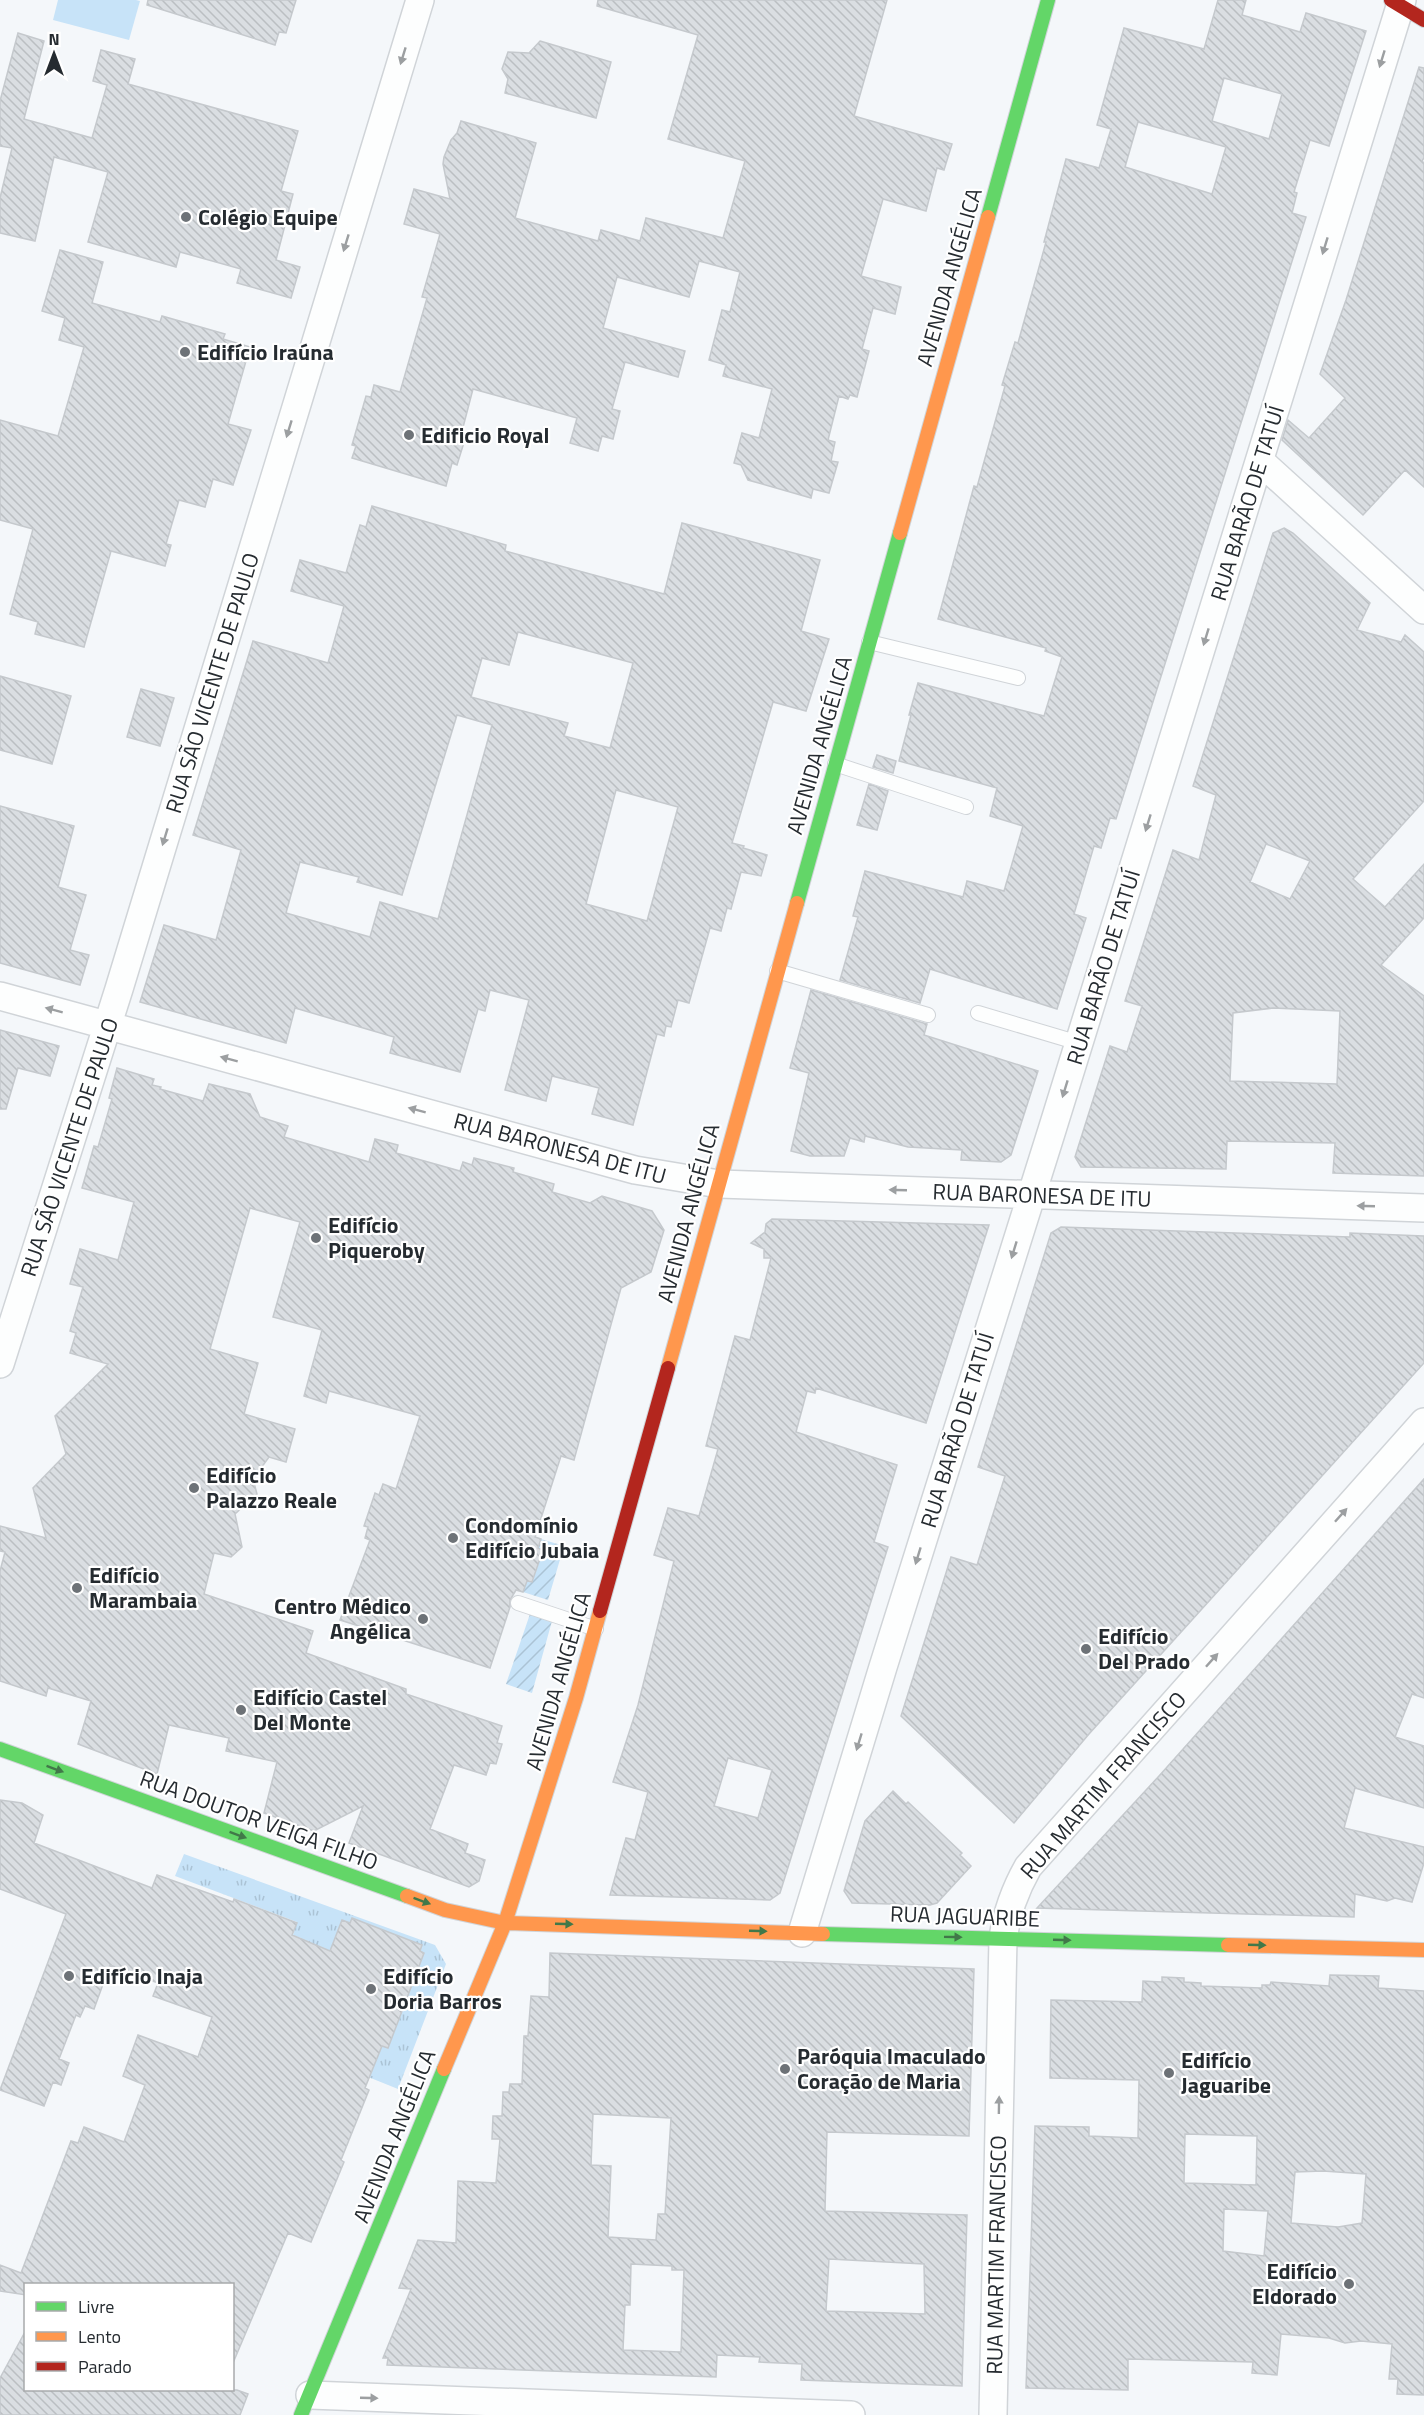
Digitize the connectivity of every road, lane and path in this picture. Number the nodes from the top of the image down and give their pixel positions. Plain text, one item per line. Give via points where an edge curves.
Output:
1 (420, 0) edge
2 (1048, 0) edge
3 (1398, 1) edge
4 (1424, 20) edge
5 (1260, 461) junction
6 (1424, 610) edge
7 (869, 642) junction
8 (1018, 678) dead end
9 (835, 764) junction
10 (966, 807) dead end
11 (777, 971) junction
12 (0, 996) edge
13 (978, 1013) dead end
14 (928, 1015) dead end
15 (107, 1025) junction
16 (1079, 1043) junction
17 (719, 1184) junction
18 (1032, 1194) junction
19 (1424, 1208) edge
20 (0, 1364) edge
21 (1424, 1422) edge
22 (518, 1603) dead end
23 (596, 1629) junction
24 (0, 1749) edge
25 (505, 1923) junction
26 (802, 1933) junction
27 (1003, 1938) junction
28 (1424, 1950) edge
29 (306, 2405) edge
30 (851, 2415) edge
31 (993, 2415) edge

1 -> 15 street, RUA SÃO VICENTE DE PAULO
2 - 7 main road, AVENIDA ANGÉLICA
3 - 4 main road
3 -> 5 street, RUA BARÃO DE TATUÍ
5 - 6 street
5 -> 16 street, RUA BARÃO DE TATUÍ
7 - 8 lane
7 - 9 main road, AVENIDA ANGÉLICA
9 - 10 lane
9 - 11 main road, AVENIDA ANGÉLICA
11 - 14 lane
11 - 17 main road, AVENIDA ANGÉLICA
15 -> 12 street, RUA BARONESA DE ITU
13 - 16 lane
17 -> 15 street, RUA BARONESA DE ITU via 636,1170
15 - 20 street, RUA SÃO VICENTE DE PAULO
16 -> 18 street, RUA BARÃO DE TATUÍ
18 -> 17 street, RUA BARONESA DE ITU
17 - 23 main road, AVENIDA ANGÉLICA
19 -> 18 street, RUA BARONESA DE ITU
18 -> 26 street, RUA BARÃO DE TATUÍ
27 -> 21 street, RUA MARTIM FRANCISCO via 1007,1913 1028,1867
22 - 23 lane
23 - 25 main road, AVENIDA ANGÉLICA
24 -> 25 main road, RUA DOUTOR VEIGA FILHO via 445,1910
25 -> 26 main road, RUA JAGUARIBE
25 - 29 main road, AVENIDA ANGÉLICA
26 -> 27 main road, RUA JAGUARIBE
27 -> 28 main road, RUA JAGUARIBE
31 -> 27 street, RUA MARTIM FRANCISCO
29 -> 30 street

